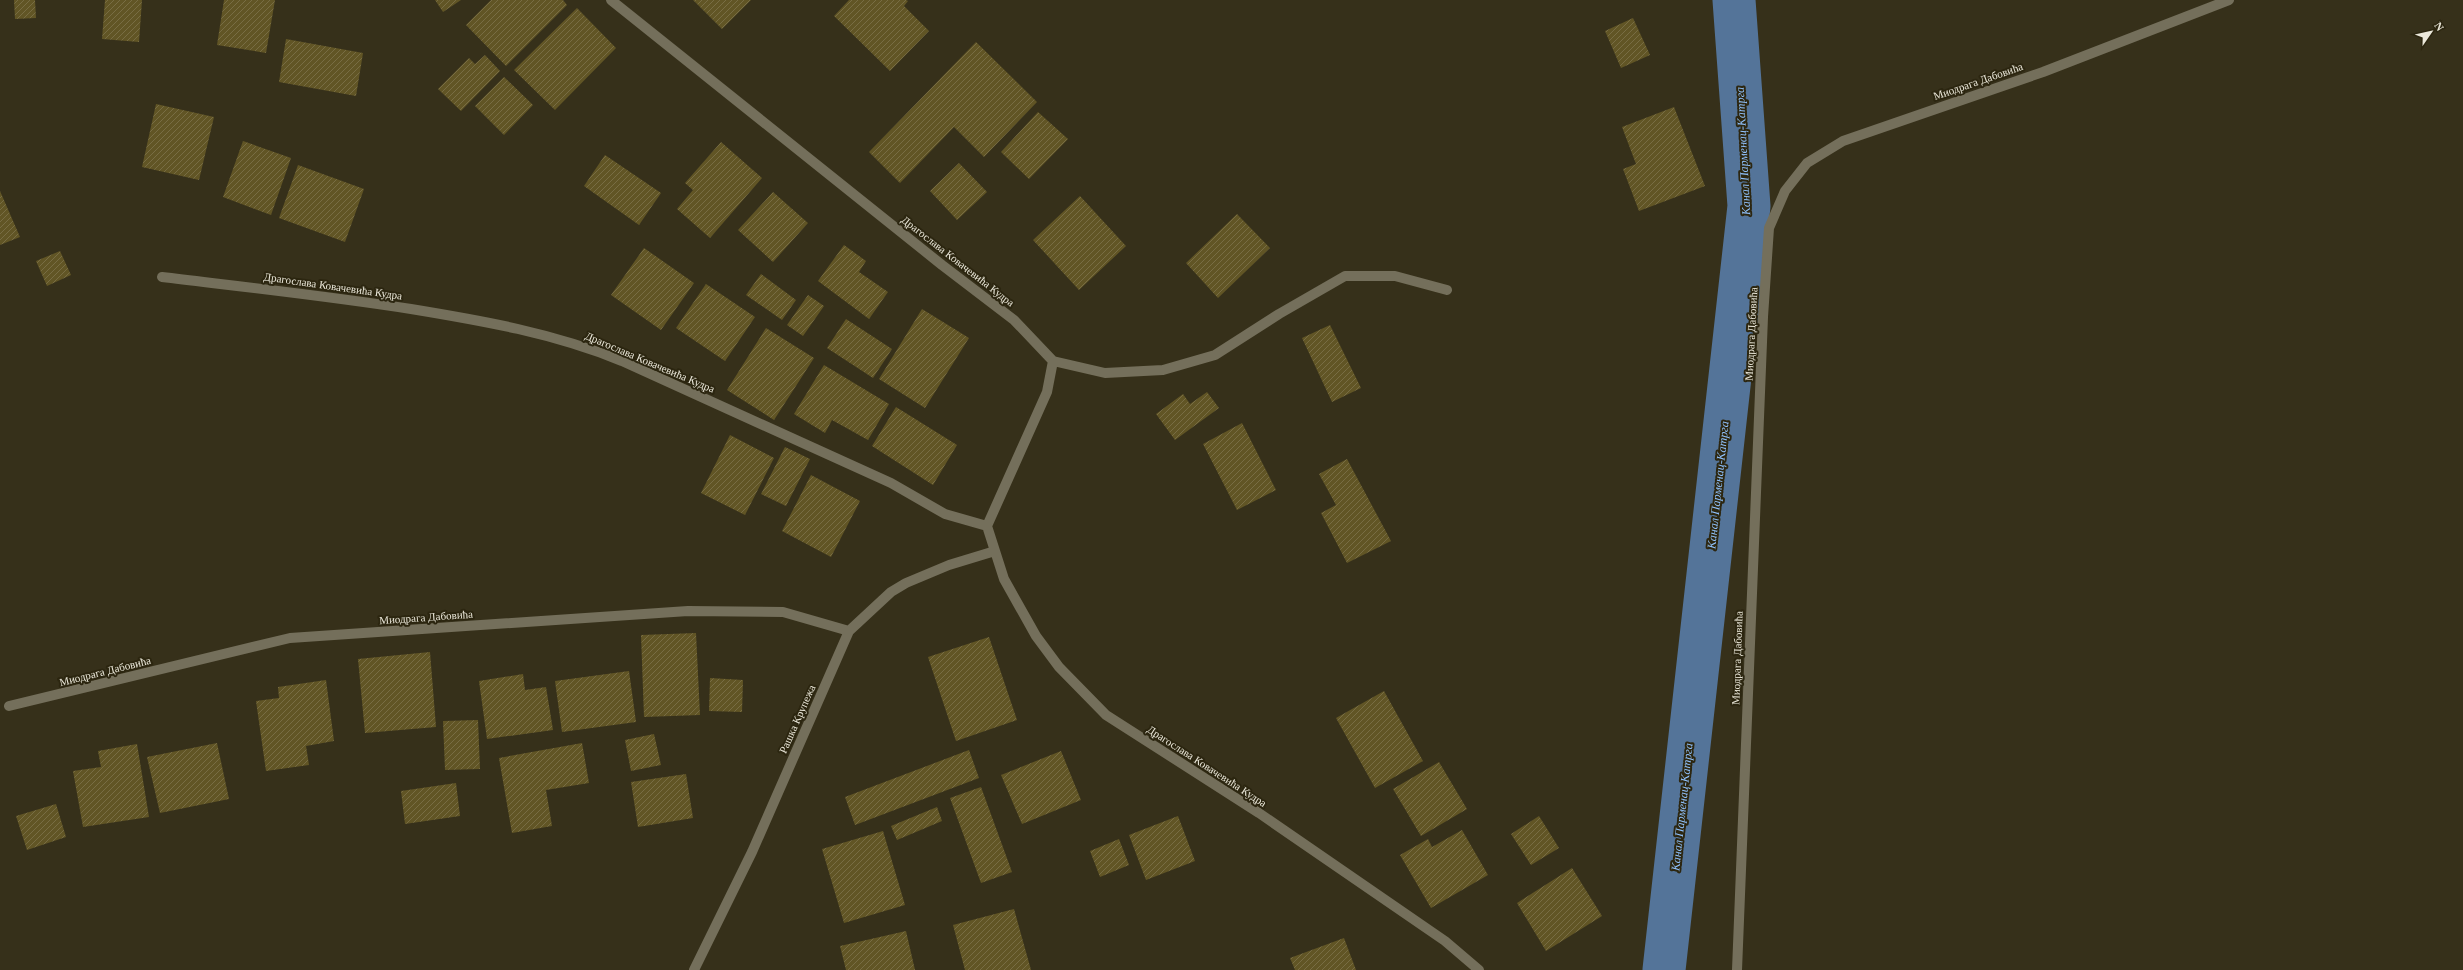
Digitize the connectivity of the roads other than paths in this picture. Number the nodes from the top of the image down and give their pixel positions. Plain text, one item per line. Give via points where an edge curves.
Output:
1 (611, 0) edge
2 (2229, 0) edge
3 (162, 277) dead end
4 (1447, 290) dead end
5 (1053, 361) junction
6 (987, 526) junction
7 (995, 551) junction
8 (849, 631) junction
9 (9, 706) dead end
10 (694, 970) edge
11 (1478, 970) edge
12 (1737, 970) edge

1 - 5 street, Драгослава Ковачевића Кудра via 1014,320
2 - 12 street, Миодрага Дабовића via 2042,72 1842,141 1807,163 1785,192 1769,228 1763,317
3 - 6 street, Драгослава Ковачевића Кудра via 328,296 537,332 579,344 622,361 890,483 945,514
4 - 5 street via 1394,276 1346,276 1279,314 1215,355 1162,370 1105,373
5 - 6 street via 1047,392
6 - 7 street, Драгослава Ковачевића Кудра
7 - 8 street, Рашка Крупежа via 949,565 906,583 891,592
7 - 11 street, Драгослава Ковачевића Кудра via 1004,579 1036,636 1059,667 1106,715 1259,813 1445,941
8 - 9 street, Миодрага Дабовића via 783,612 688,611 290,638
8 - 10 street, Рашка Крупежа via 752,852

